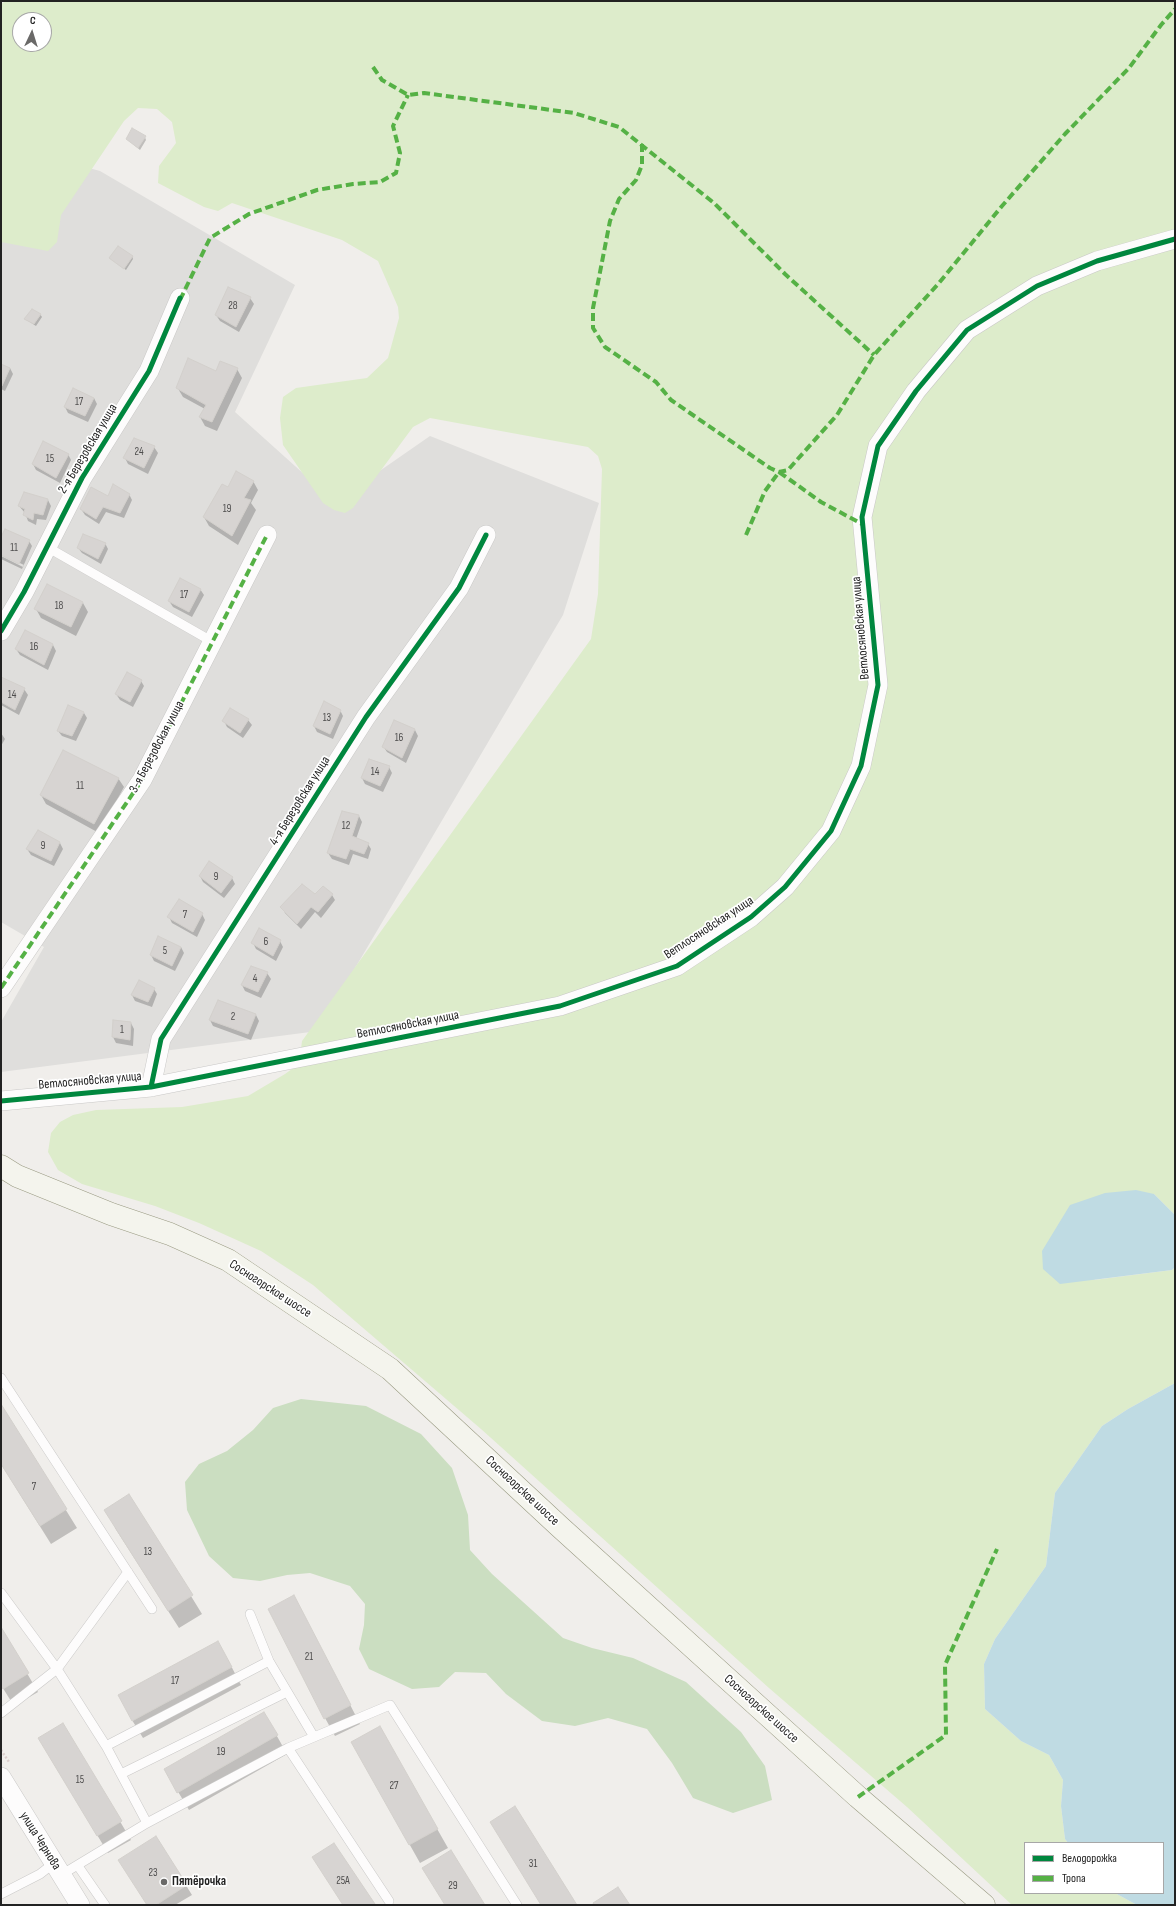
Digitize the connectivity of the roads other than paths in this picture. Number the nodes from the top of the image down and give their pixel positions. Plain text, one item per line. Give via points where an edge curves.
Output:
1 (1175, 238) edge
2 (180, 298) dead end
3 (268, 535) dead end
4 (486, 535) dead end
5 (47, 547) junction
6 (1, 630) edge
7 (212, 642) junction
8 (1, 988) edge
9 (151, 1087) junction
10 (1, 1100) edge
11 (1, 1166) edge
12 (1, 1378) edge
13 (128, 1572) junction
14 (1, 1592) edge
15 (152, 1609) dead end
16 (250, 1614) dead end
17 (269, 1661) junction
18 (56, 1669) junction
19 (287, 1692) junction
20 (1, 1713) edge
21 (314, 1737) junction
22 (106, 1746) junction
23 (288, 1748) junction
24 (122, 1774) junction
25 (1, 1777) edge
26 (147, 1823) junction
27 (78, 1866) junction
28 (58, 1869) junction
29 (1, 1894) edge
30 (389, 1901) dead end
31 (80, 1905) edge
32 (105, 1905) edge
33 (517, 1905) edge
34 (984, 1905) edge

1 - 9 street, Ветлосяновская улица via 1097,262 1037,286 967,330 916,391 878,446 862,517 878,685 862,766 831,831 784,887 751,917 677,966 560,1006
2 - 5 street, 2-я Березовская улица via 149,371 82,478
3 - 7 street, 3-я Березовская улица
4 - 9 street, 4-я Березовская улица via 459,588 366,717 161,1039
5 - 6 street, 2-я Березовская улица
5 - 7 lane
7 - 8 street, 3-я Березовская улица via 142,780
9 - 10 street, Ветлосяновская улица
11 - 34 main road, Сосногорское шоссе via 17,1176 111,1214 170,1234 228,1260 390,1369 858,1797
12 - 13 lane
13 - 15 lane
13 - 18 lane
14 - 18 lane
16 - 17 lane
17 - 19 lane
17 - 22 lane
18 - 20 lane
18 - 22 lane
19 - 21 lane
19 - 24 lane
21 - 23 lane
21 - 33 lane via 390,1705
22 - 24 lane
23 - 26 lane
23 - 30 lane
24 - 26 lane
25 - 28 street, улица Чернова
26 - 27 lane
27 - 28 lane
27 - 32 lane
28 - 29 lane via 40,1874
28 - 31 street, улица Чернова

